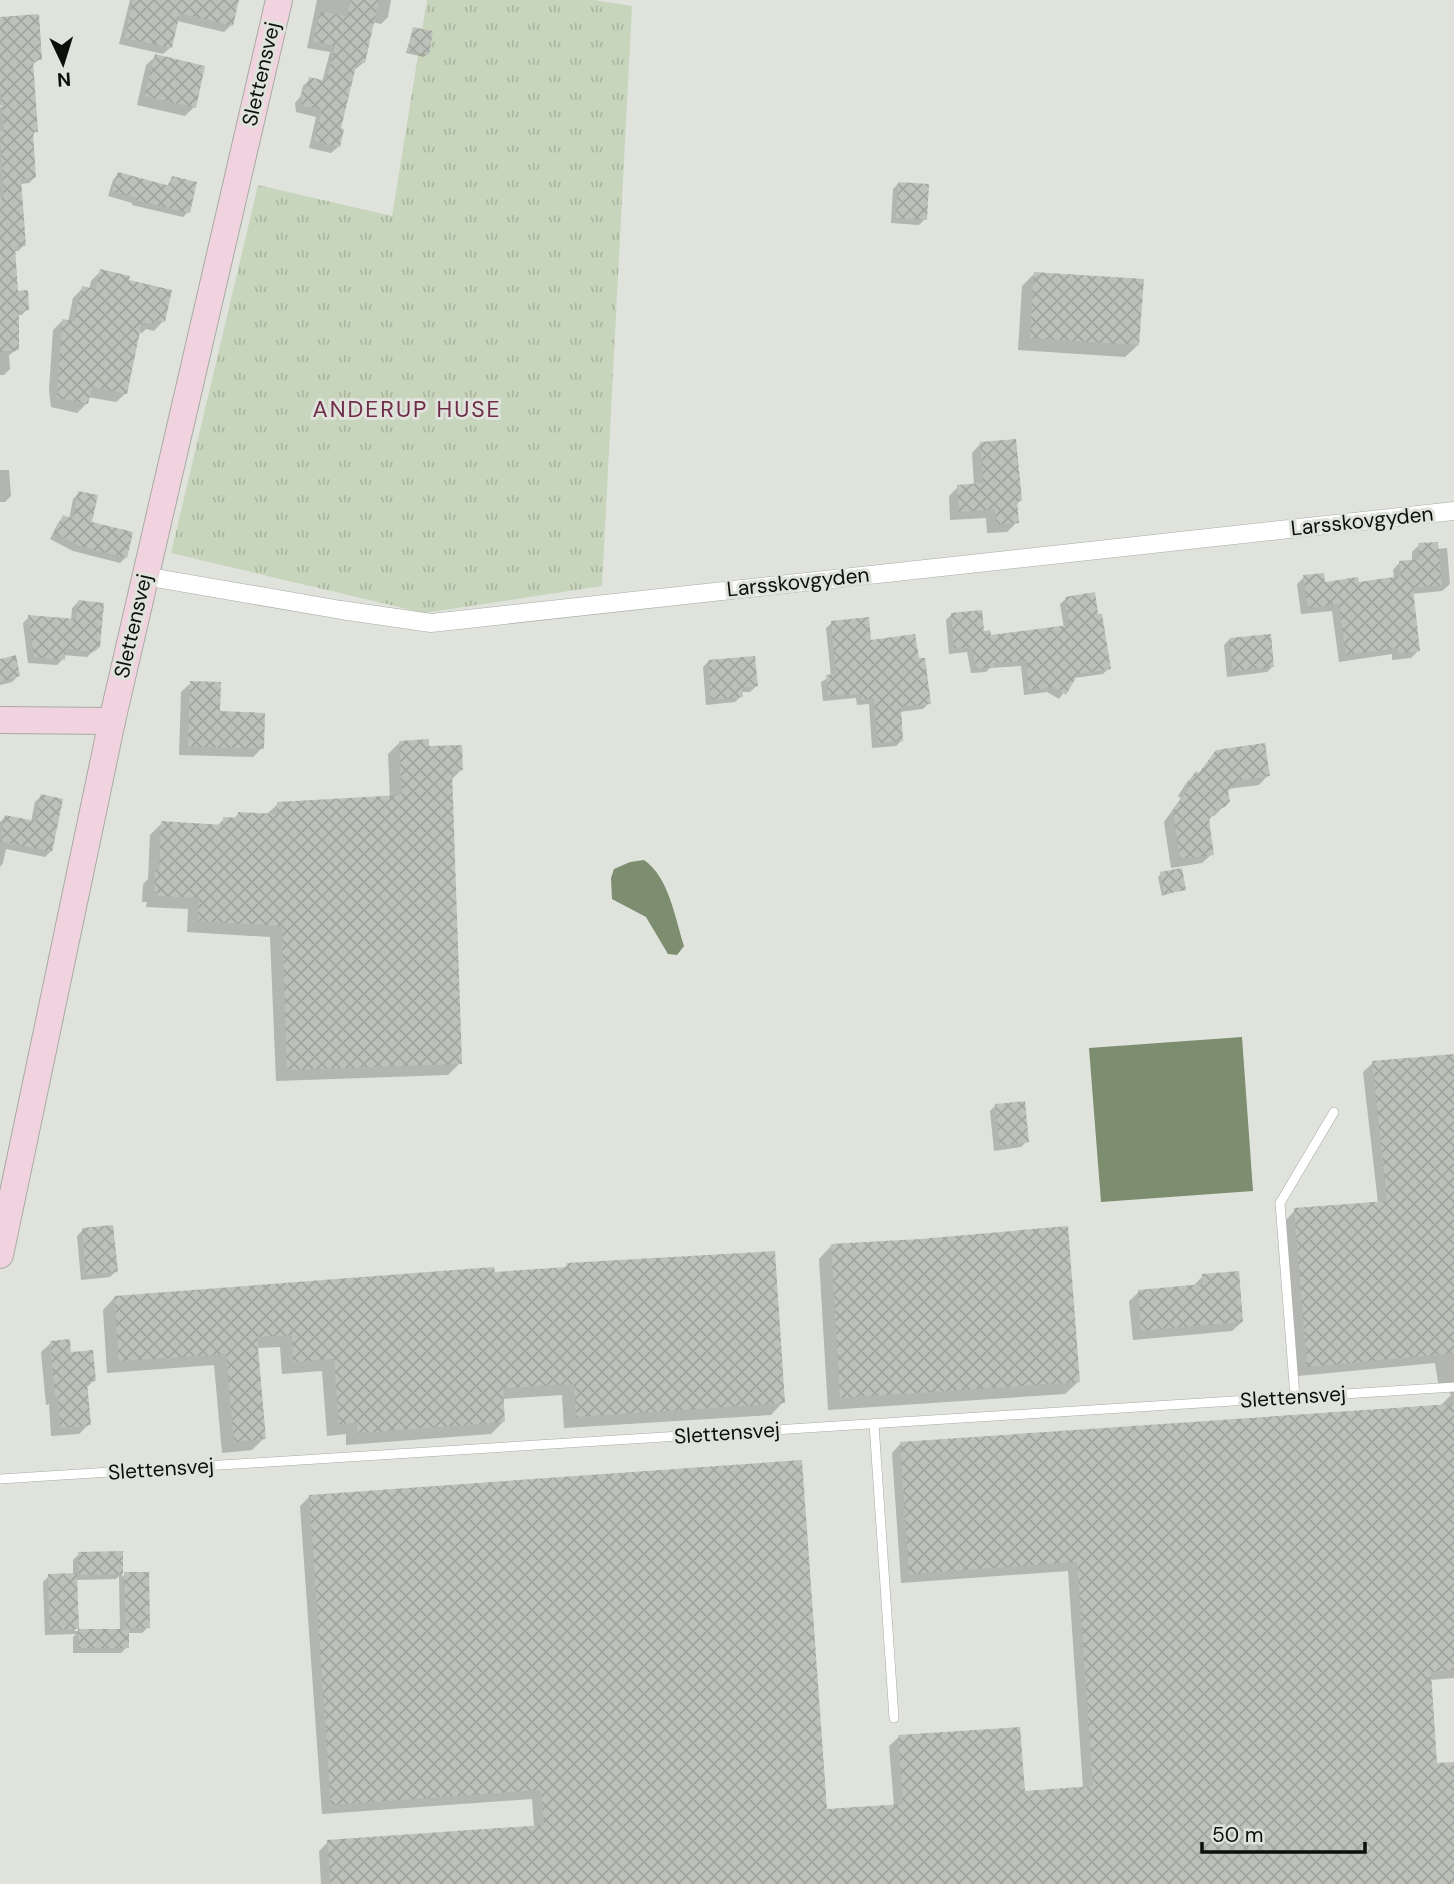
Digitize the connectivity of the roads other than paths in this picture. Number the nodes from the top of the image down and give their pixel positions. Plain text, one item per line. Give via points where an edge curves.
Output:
1 (279, 0) edge
2 (1454, 511) edge
3 (144, 576) junction
4 (0, 720) edge
5 (111, 722) junction
6 (1334, 1112) dead end
7 (0, 1255) edge
8 (1454, 1387) edge
9 (1294, 1397) junction
10 (874, 1424) junction
11 (0, 1479) edge
12 (894, 1718) dead end

1 - 3 street, Slettensvej
2 - 3 street, Larsskovgyden via 431,623
3 - 5 street, Slettensvej
4 - 5 street
5 - 7 street, Slettensvej
6 - 9 lane via 1280,1202
8 - 9 lane, Slettensvej
9 - 10 lane, Slettensvej
10 - 11 lane, Slettensvej
10 - 12 lane

